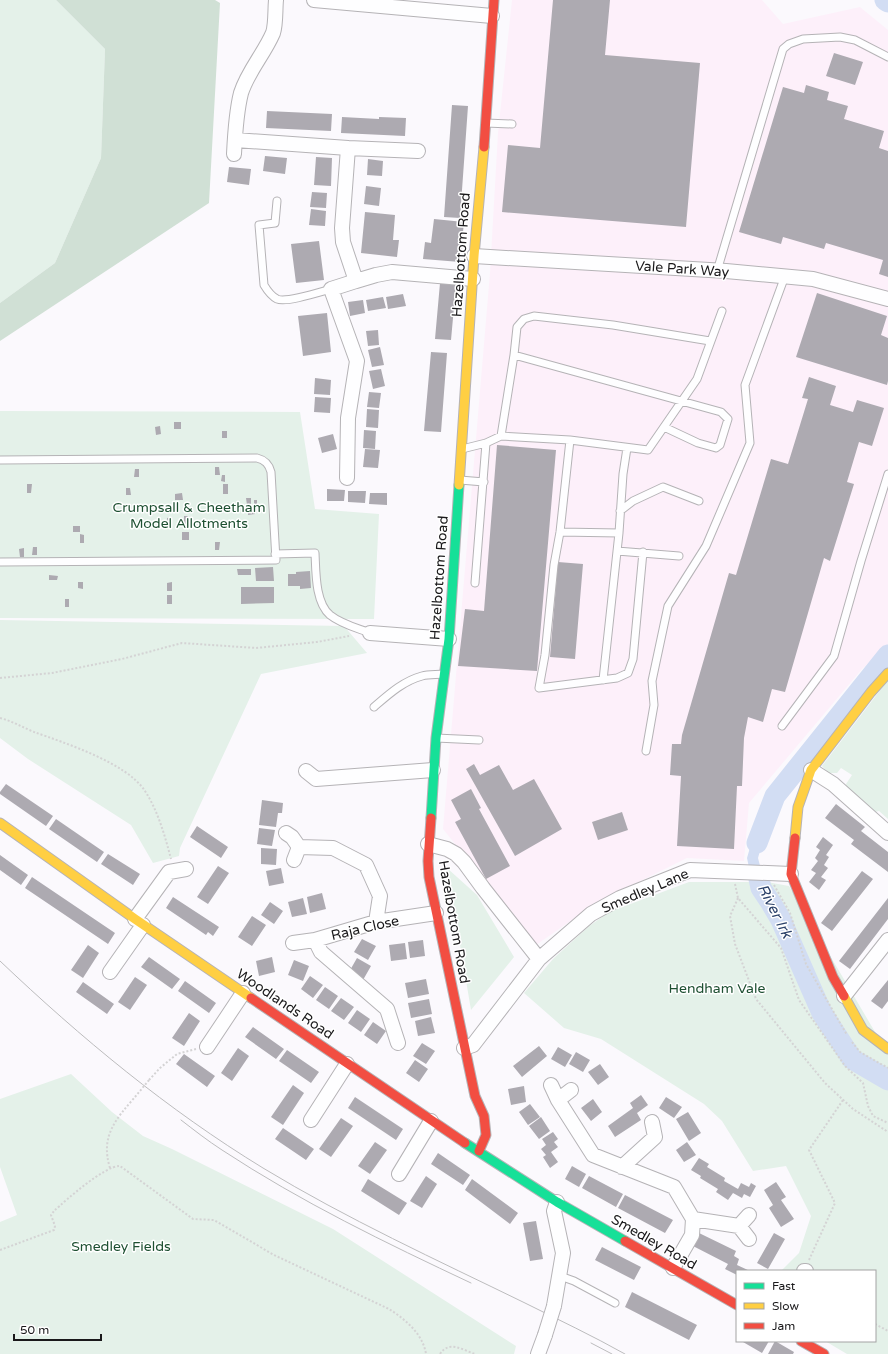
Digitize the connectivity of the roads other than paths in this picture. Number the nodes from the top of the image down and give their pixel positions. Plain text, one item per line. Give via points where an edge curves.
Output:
1 (276, 0) edge
2 (314, 0) edge
3 (494, 0) edge
4 (492, 16) junction
5 (888, 57) edge
6 (486, 123) junction
7 (512, 124) dead end
8 (348, 148) junction
9 (418, 151) dead end
10 (277, 201) dead end
11 (474, 256) junction
12 (717, 271) junction
13 (785, 276) junction
14 (473, 279) junction
15 (356, 280) junction
16 (331, 289) junction
17 (888, 299) edge
18 (722, 311) dead end
19 (710, 341) junction
20 (514, 355) junction
21 (682, 400) junction
22 (664, 427) junction
23 (501, 436) junction
24 (570, 440) junction
25 (486, 443) junction
26 (627, 448) junction
27 (462, 449) junction
28 (0, 460) edge
29 (888, 474) edge
30 (347, 478) dead end
31 (460, 480) junction
32 (484, 482) junction
33 (699, 501) dead end
34 (620, 511) junction
35 (560, 532) junction
36 (619, 533) junction
37 (617, 551) junction
38 (643, 552) junction
39 (275, 554) junction
40 (679, 556) dead end
41 (0, 562) edge
42 (476, 583) dead end
43 (370, 633) joint
44 (449, 639) junction
45 (888, 672) edge
46 (444, 674) junction
47 (603, 680) junction
48 (374, 707) dead end
49 (782, 726) dead end
50 (436, 738) junction
51 (479, 740) dead end
52 (646, 751) dead end
53 (433, 770) junction
54 (811, 770) junction
55 (306, 771) dead end
56 (0, 823) edge
57 (286, 833) dead end
58 (888, 833) edge
59 (428, 844) junction
60 (179, 867) road end
61 (791, 874) junction
62 (436, 913) junction
63 (139, 922) junction
64 (376, 922) junction
65 (316, 940) junction
66 (888, 940) edge
67 (293, 943) dead end
68 (539, 959) junction
69 (110, 972) dead end
70 (243, 993) junction
71 (844, 996) junction
72 (398, 1043) dead end
73 (207, 1047) road end
74 (464, 1048) junction
75 (888, 1049) edge
76 (347, 1064) junction
77 (551, 1085) dead end
78 (571, 1090) dead end
79 (558, 1100) junction
80 (310, 1120) dead end
81 (431, 1121) junction
82 (652, 1122) dead end
83 (479, 1151) junction
84 (622, 1167) junction
85 (400, 1174) dead end
86 (557, 1202) junction
87 (749, 1215) dead end
88 (693, 1219) junction
89 (739, 1226) junction
90 (749, 1239) dead end
91 (673, 1268) junction
92 (560, 1276) junction
93 (615, 1303) dead end
94 (736, 1304) edge
95 (803, 1342) edge
96 (538, 1354) edge
97 (824, 1354) edge

1 - 8 street via 273,32 248,76 242,93 235,125 234,147
2 - 4 street
3 - 4 street, Hazelbottom Road
4 - 6 street, Hazelbottom Road
5 - 12 lane via 855,40 840,37 803,39 783,49
6 - 7 lane
6 - 11 street, Hazelbottom Road
8 - 9 street
8 - 15 street via 342,228
10 - 16 lane via 275,223 259,225 264,285 269,293 278,299 286,300
11 - 12 street, Vale Park Way
11 - 14 street, Hazelbottom Road
12 - 13 street, Vale Park Way
13 - 17 street, Vale Park Way via 813,279
13 - 52 lane via 745,385 750,444 706,546 668,606 652,681 654,705
14 - 15 street via 392,272
14 - 27 street, Hazelbottom Road
15 - 16 street
16 - 30 street via 357,361 348,418
18 - 19 lane
19 - 20 lane via 613,325 534,316 524,319 517,327
19 - 21 lane via 697,379
20 - 21 lane
20 - 23 lane
21 - 22 lane
21 - 22 lane via 725,415 728,419 720,445 716,448 698,443
22 - 26 lane via 648,450
23 - 24 lane
23 - 25 lane
24 - 26 lane
24 - 35 lane
25 - 27 lane
25 - 32 lane
26 - 34 lane via 622,474
27 - 31 street, Hazelbottom Road
28 - 39 lane via 262,460 271,472
29 - 49 lane via 834,656
31 - 32 lane
31 - 44 street, Hazelbottom Road
32 - 42 lane
33 - 34 lane via 663,487 633,501
34 - 36 lane
35 - 36 lane
35 - 47 lane via 539,688
36 - 37 lane
37 - 38 lane
37 - 47 lane
38 - 40 lane
38 - 47 lane via 633,659 628,673
39 - 41 lane via 276,560
39 - 43 lane via 315,553 316,586 329,614
43 - 44 street
44 - 46 street, Hazelbottom Road
45 - 54 street
46 - 48 lane via 422,676 409,682
46 - 50 street, Hazelbottom Road
50 - 51 lane
50 - 53 street, Hazelbottom Road
53 - 55 street via 316,779
53 - 59 street, Hazelbottom Road
54 - 58 street via 833,784
54 - 61 street via 798,807
56 - 63 street, Woodlands Road
57 - 64 street via 292,837 297,854 333,848 366,865 380,896
59 - 62 street, Hazelbottom Road via 429,877
59 - 68 street via 447,849 464,862
60 - 63 street via 169,872
61 - 68 street, Smedley Lane via 690,870 620,898 591,914
61 - 71 street via 833,977
62 - 64 street, Raja Close
62 - 74 street, Hazelbottom Road
63 - 69 street
63 - 70 street, Woodlands Road
64 - 65 street, Raja Close
65 - 67 street, Raja Close
65 - 72 street via 321,952 386,1009
66 - 71 street
68 - 74 street, Smedley Lane via 473,1045
70 - 73 street
70 - 76 street, Woodlands Road
71 - 75 street via 863,1030
74 - 83 street, Hazelbottom Road via 475,1096 484,1116 486,1135
76 - 80 street
76 - 81 street, Woodlands Road
77 - 79 street
78 - 79 street
79 - 84 street via 593,1155
81 - 83 street, Woodlands Road
81 - 85 street
82 - 84 street via 660,1138
83 - 86 street, Woodlands Road
84 - 88 street via 674,1187
86 - 91 street, Smedley Road
86 - 92 street via 554,1211 563,1253
87 - 89 street
88 - 89 street
88 - 91 street via 692,1235
89 - 90 street
91 - 94 street, Smedley Road
92 - 93 lane
92 - 96 street, bridge via 554,1306
95 - 97 street

